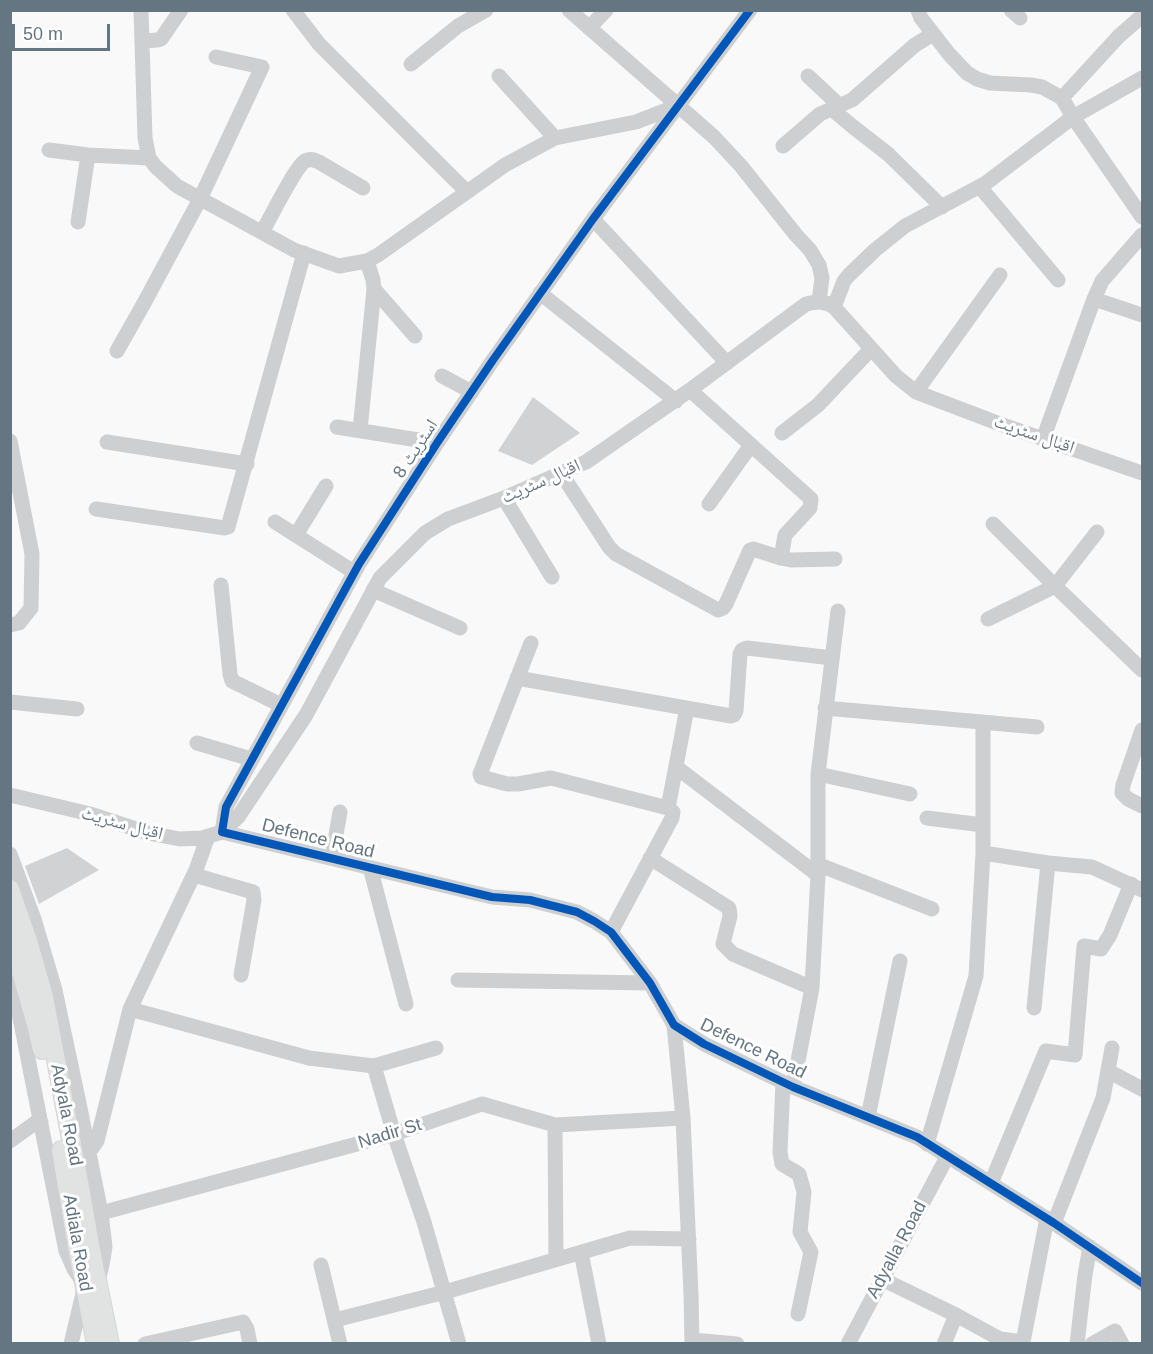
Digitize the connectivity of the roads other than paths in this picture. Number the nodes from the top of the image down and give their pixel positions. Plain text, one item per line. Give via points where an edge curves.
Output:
1 (141, 10) edge
2 (181, 10) edge
3 (293, 10) edge
4 (486, 10) edge
5 (569, 10) edge
6 (606, 10) edge
7 (750, 10) edge
8 (918, 10) edge
9 (1143, 16) edge
10 (589, 28) junction
11 (933, 34) junction
12 (142, 40) junction
13 (216, 57) dead end
14 (411, 64) dead end
15 (499, 76) dead end
16 (808, 76) dead end
17 (1143, 78) edge
18 (1062, 98) junction
19 (677, 106) junction
20 (836, 108) junction
21 (1073, 117) junction
22 (555, 138) junction
23 (783, 146) dead end
24 (49, 150) dead end
25 (88, 155) junction
26 (149, 158) junction
27 (980, 187) junction
28 (363, 188) dead end
29 (467, 192) junction
30 (200, 199) junction
31 (942, 207) junction
32 (1143, 217) edge
33 (593, 219) junction
34 (78, 222) dead end
35 (262, 232) junction
36 (1143, 235) edge
37 (304, 253) junction
38 (367, 261) junction
39 (1000, 275) dead end
40 (1058, 280) dead end
41 (374, 289) junction
42 (540, 293) junction
43 (1094, 298) junction
44 (826, 304) junction
45 (1143, 315) edge
46 (415, 336) dead end
47 (871, 349) junction
48 (117, 351) dead end
49 (727, 363) junction
50 (442, 376) dead end
51 (690, 390) junction
52 (472, 392) junction
53 (916, 392) junction
54 (676, 400) junction
55 (337, 427) dead end
56 (360, 430) junction
57 (782, 433) dead end
58 (1043, 439) junction
59 (10, 441) edge
60 (107, 442) dead end
61 (437, 443) junction
62 (751, 445) junction
63 (247, 464) junction
64 (1142, 471) edge
65 (561, 473) junction
66 (326, 486) dead end
67 (504, 498) junction
68 (710, 504) dead end
69 (96, 509) dead end
70 (275, 522) dead end
71 (993, 525) dead end
72 (1096, 532) dead end
73 (296, 535) junction
74 (781, 558) junction
75 (835, 558) dead end
76 (354, 572) junction
77 (552, 577) dead end
78 (221, 585) dead end
79 (1054, 586) junction
80 (373, 590) junction
81 (838, 611) dead end
82 (988, 619) dead end
83 (10, 625) edge
84 (460, 628) dead end
85 (531, 643) dead end
86 (832, 658) junction
87 (1143, 670) edge
88 (517, 678) junction
89 (10, 702) edge
90 (281, 705) junction
91 (687, 708) junction
92 (825, 708) junction
93 (77, 709) dead end
94 (983, 722) junction
95 (1037, 727) dead end
96 (1143, 730) edge
97 (197, 743) dead end
98 (251, 759) junction
99 (676, 767) junction
100 (818, 774) junction
101 (910, 794) dead end
102 (10, 795) edge
103 (1143, 806) edge
104 (668, 808) junction
105 (340, 812) dead end
106 (927, 818) dead end
107 (983, 825) junction
108 (215, 834) junction
109 (983, 853) junction
110 (10, 854) edge
111 (332, 858) junction
112 (650, 858) junction
113 (1048, 863) junction
114 (370, 867) junction
115 (817, 869) junction
116 (194, 875) junction
117 (1137, 887) edge
118 (10, 889) edge
119 (932, 909) dead end
120 (611, 932) junction
121 (10, 933) edge
122 (900, 961) dead end
123 (241, 975) dead end
124 (458, 980) dead end
125 (650, 983) junction
126 (10, 984) edge
127 (812, 988) junction
128 (406, 1004) dead end
129 (1034, 1008) dead end
130 (130, 1009) junction
131 (15, 1016) edge
132 (674, 1025) junction
133 (436, 1048) dead end
134 (1112, 1048) dead end
135 (374, 1066) junction
136 (1108, 1071) junction
137 (788, 1085) junction
138 (1143, 1089) edge
139 (868, 1117) junction
140 (683, 1118) junction
141 (41, 1122) junction
142 (555, 1125) junction
143 (394, 1134) junction
144 (10, 1141) edge
145 (927, 1144) junction
146 (89, 1152) junction
147 (947, 1157) junction
148 (992, 1183) junction
149 (101, 1213) junction
150 (1050, 1221) junction
151 (688, 1239) junction
152 (83, 1246) junction
153 (1090, 1247) junction
154 (581, 1252) junction
155 (556, 1259) junction
156 (321, 1265) dead end
157 (882, 1279) junction
158 (91, 1283) junction
159 (1143, 1283) edge
160 (445, 1292) junction
161 (798, 1314) dead end
162 (956, 1315) junction
163 (335, 1320) junction
164 (692, 1342) edge
165 (1023, 1343) edge
166 (70, 1344) edge
167 (96, 1344) edge
168 (110, 1344) edge
169 (146, 1344) edge
170 (250, 1344) edge
171 (340, 1344) edge
172 (459, 1344) edge
173 (599, 1344) edge
174 (737, 1344) edge
175 (848, 1344) edge
176 (944, 1344) edge
177 (1077, 1344) edge
178 (1092, 1344) edge
179 (1122, 1344) edge

1 - 12 street
2 - 12 street via 161,39
3 - 29 street via 319,44
4 - 14 street via 458,26
5 - 10 street
6 - 10 street
7 - 19 street, اسٹریٹ 8
8 - 11 street
9 - 18 street via 1119,36
10 - 19 street
11 - 18 street via 977,79 1042,87
11 - 20 street via 852,100
12 - 26 street
13 - 30 street via 262,67
15 - 22 street
16 - 20 street
17 - 21 street
18 - 21 street
19 - 22 street via 636,122
19 - 33 street, اسٹریٹ 8
19 - 44 street via 741,166 810,250 819,266
20 - 23 street via 820,114
20 - 31 street
21 - 27 street
21 - 32 street
22 - 29 street via 504,165
24 - 25 street
25 - 26 street
25 - 34 street
26 - 30 street via 177,186
27 - 31 street
27 - 40 street
28 - 35 street via 319,162 308,160 298,168
29 - 38 street
30 - 35 street
30 - 48 street
31 - 44 street via 904,226 875,249
33 - 42 street, اسٹریٹ 8
33 - 49 street
35 - 37 street
36 - 43 street via 1102,281
37 - 38 street via 339,266
37 - 63 street
38 - 41 street
39 - 53 street
41 - 46 street
41 - 56 street
42 - 52 street, اسٹریٹ 8
42 - 54 street
43 - 45 street
43 - 58 street
44 - 47 street, اقبال سٹریٹ
44 - 49 street, اقبال سٹریٹ via 806,304
47 - 53 street, اقبال سٹریٹ
47 - 57 street via 818,405
49 - 51 street, اقبال سٹریٹ
50 - 52 street
51 - 54 street, اقبال سٹریٹ
51 - 62 street
52 - 61 street, اسٹریٹ 8
53 - 58 street, اقبال سٹریٹ
54 - 65 street, اقبال سٹریٹ via 586,462
55 - 56 street
56 - 61 street
58 - 64 street, اقبال سٹریٹ
59 - 83 street via 32,554 31,608 18,623
60 - 63 street
61 - 76 street, اسٹریٹ 8
62 - 68 street
62 - 74 street via 811,499 810,508 785,535
63 - 69 street via 225,528
65 - 67 street, اقبال سٹریٹ
65 - 74 street via 609,548 718,610 726,604 750,550
66 - 73 street
67 - 77 street
67 - 80 street, اقبال سٹریٹ via 448,519 425,533
70 - 73 street
71 - 79 street
72 - 79 street
73 - 76 street
74 - 75 street
76 - 90 street, اسٹریٹ 8
78 - 90 street via 232,681
79 - 82 street
79 - 87 street
80 - 84 street
80 - 108 street, اقبال سٹریٹ via 306,715 238,817
81 - 86 street
85 - 88 street
86 - 91 street via 747,648 740,654 734,715
86 - 92 street
88 - 91 street
88 - 104 street via 481,777 507,784 551,778
89 - 93 street
90 - 98 street, اسٹریٹ 8
91 - 99 street
92 - 94 street
92 - 100 street
94 - 95 street
94 - 107 street
96 - 103 street via 1122,793
97 - 98 street
98 - 108 street, اسٹریٹ 8
99 - 104 street
99 - 115 street
100 - 101 street
100 - 115 street
102 - 108 street, اقبال سٹریٹ via 148,833 180,839
104 - 112 street via 673,812 672,818
105 - 111 street
106 - 107 street
107 - 109 street
108 - 111 street, Defence Road
108 - 116 street, اسٹریٹ 8
109 - 113 street
109 - 145 street via 976,976
110 - 146 street via 55,990
111 - 114 street, Defence Road
112 - 120 street
112 - 127 street via 729,908 723,944 733,954
113 - 117 street via 1092,867
113 - 129 street
114 - 120 street, Defence Road via 492,897 530,900 577,912
114 - 128 street
115 - 119 street
115 - 127 street
116 - 123 street via 253,892
116 - 130 street, اسٹریٹ 8
117 - 148 street via 1101,949 1084,946 1075,1055 1046,1051
118 - 152 main road, Adyala Road via 44,997 80,1187
120 - 125 street, Defence Road
121 - 152 main road, Adiala Road via 37,1028
122 - 139 street
124 - 125 street
125 - 132 street, Defence Road
126 - 131 street
127 - 137 street
130 - 135 street via 309,1058
130 - 146 street, اسٹریٹ 8 via 97,1141
131 - 141 street
132 - 137 street, Defence Road
132 - 140 street
133 - 135 street
134 - 136 street
135 - 143 street
136 - 138 street
136 - 150 street via 1103,1098
137 - 139 street, Defence Road
137 - 161 street via 780,1152 783,1164 799,1174 804,1192 800,1232 812,1252
139 - 145 street, Defence Road
140 - 142 street, Nadir St
140 - 151 street
141 - 144 street
141 - 158 street via 66,1251 74,1269
142 - 143 street, Nadir St via 482,1104
142 - 155 street
143 - 149 street, Nadir St
143 - 160 street
145 - 147 street, Defence Road
146 - 149 street
147 - 148 street, Defence Road
147 - 157 street, Adyalla Road
148 - 150 street, Defence Road
149 - 158 street via 105,1247 102,1265
150 - 153 street, Defence Road
150 - 165 street
151 - 154 street via 630,1238
151 - 164 street
152 - 158 main road, Adiala Road
153 - 159 street, Defence Road
153 - 177 street
154 - 155 street
154 - 173 street
155 - 160 street
156 - 163 street
157 - 162 street
157 - 175 street, Adyalla Road
158 - 166 street
158 - 167 main road, Adiala Road
158 - 168 main road
160 - 163 street
160 - 172 street
162 - 165 street via 1000,1339
162 - 176 street
163 - 171 street
164 - 174 street
169 - 170 street via 243,1322
178 - 179 street via 1115,1331

